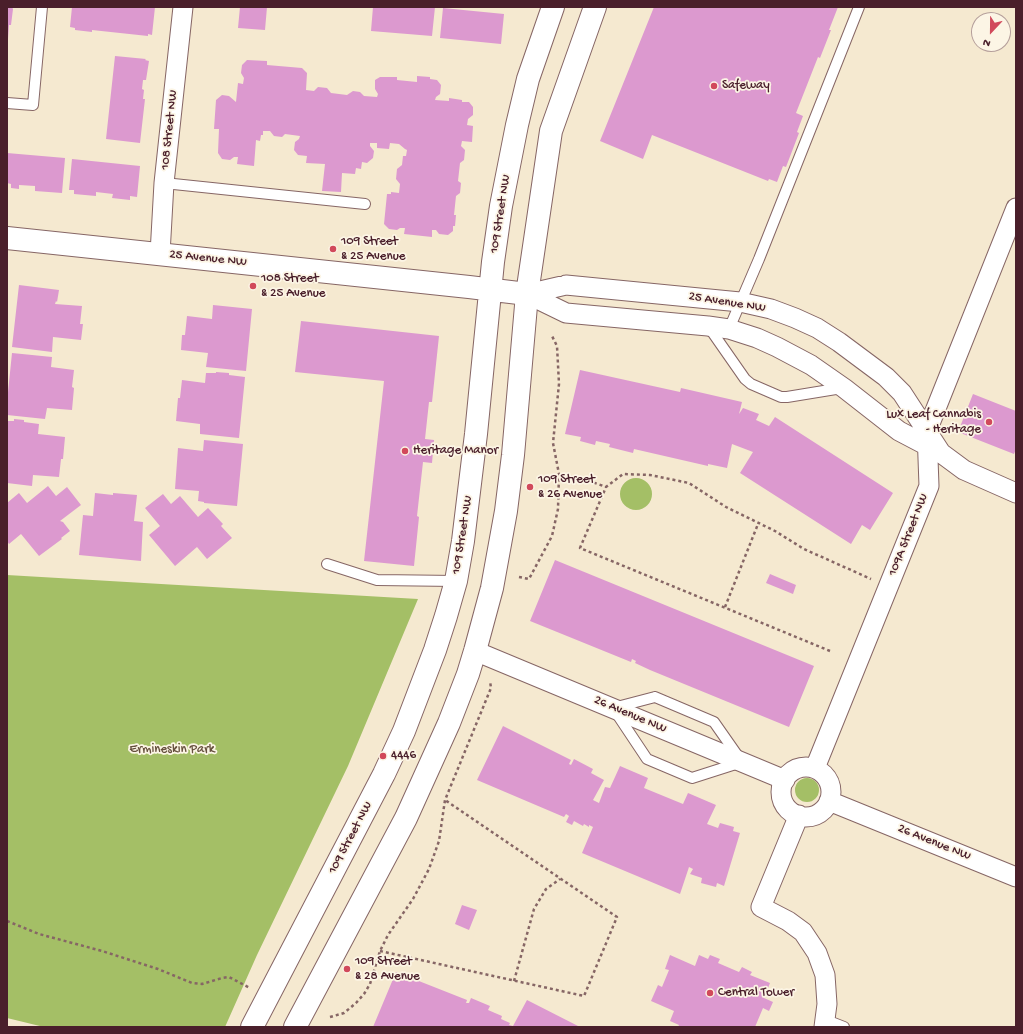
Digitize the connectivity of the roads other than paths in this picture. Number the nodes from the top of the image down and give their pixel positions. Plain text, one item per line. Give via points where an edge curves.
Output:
1 (42, 7) edge
2 (183, 7) edge
3 (595, 7) edge
4 (859, 7) edge
5 (551, 8) edge
6 (7, 103) edge
7 (164, 184) junction
8 (365, 204) dead end
9 (1016, 208) edge
10 (7, 238) edge
11 (160, 254) junction
12 (490, 289) junction
13 (527, 294) junction
14 (740, 302) junction
15 (708, 326) junction
16 (729, 329) junction
17 (844, 388) junction
18 (932, 443) junction
19 (1016, 493) edge
20 (327, 564) dead end
21 (456, 580) junction
22 (475, 651) junction
23 (614, 708) junction
24 (742, 762) junction
25 (815, 768) junction
26 (785, 780) junction
27 (829, 801) junction
28 (799, 815) junction
29 (1016, 877) edge
30 (825, 1023) edge
31 (257, 1025) edge
32 (295, 1027) edge
33 (844, 1027) edge

1 - 6 lane via 33,105
2 - 7 street, 108 Street NW
3 - 13 street via 551,131
4 - 14 lane
5 - 12 street, 109 Street NW via 528,79 517,125 501,206
7 - 8 lane
7 - 11 street, 108 Street NW
9 - 18 street, 109A Street NW
10 - 11 street, 25 Avenue NW
11 - 12 street, 25 Avenue NW
12 - 13 street, 25 Avenue NW
12 - 21 street, 109 Street NW via 471,484
13 - 14 street, 25 Avenue NW via 566,285
13 - 15 street, 25 Avenue NW via 566,313
13 - 22 street via 506,511 492,588
14 - 16 lane
14 - 18 street, 25 Avenue NW via 771,309 817,328 866,361 902,393
15 - 16 street, 25 Avenue NW
15 - 17 lane via 751,384 781,397
16 - 17 street, 25 Avenue NW via 777,346
17 - 18 street, 25 Avenue NW via 899,431
18 - 19 street, 25 Avenue NW via 964,470
18 - 25 street, 109A Street NW via 929,486
20 - 21 lane via 377,580
21 - 31 street, 109 Street NW via 435,650 404,731
22 - 23 street, 26 Avenue NW
22 - 32 street via 449,722 406,818
23 - 24 street, 26 Avenue NW
23 - 24 lane via 655,697 714,722
23 - 24 lane via 647,759 692,778
24 - 26 street, 26 Avenue NW
25 - 26 street via 801,767 794,770
25 - 27 street via 822,772 830,785
26 - 28 street via 783,801 792,812
27 - 28 street via 826,807 813,815
27 - 29 street, 26 Avenue NW
28 - 30 street via 761,907 803,932 818,953 825,975 828,1004
30 - 33 lane

